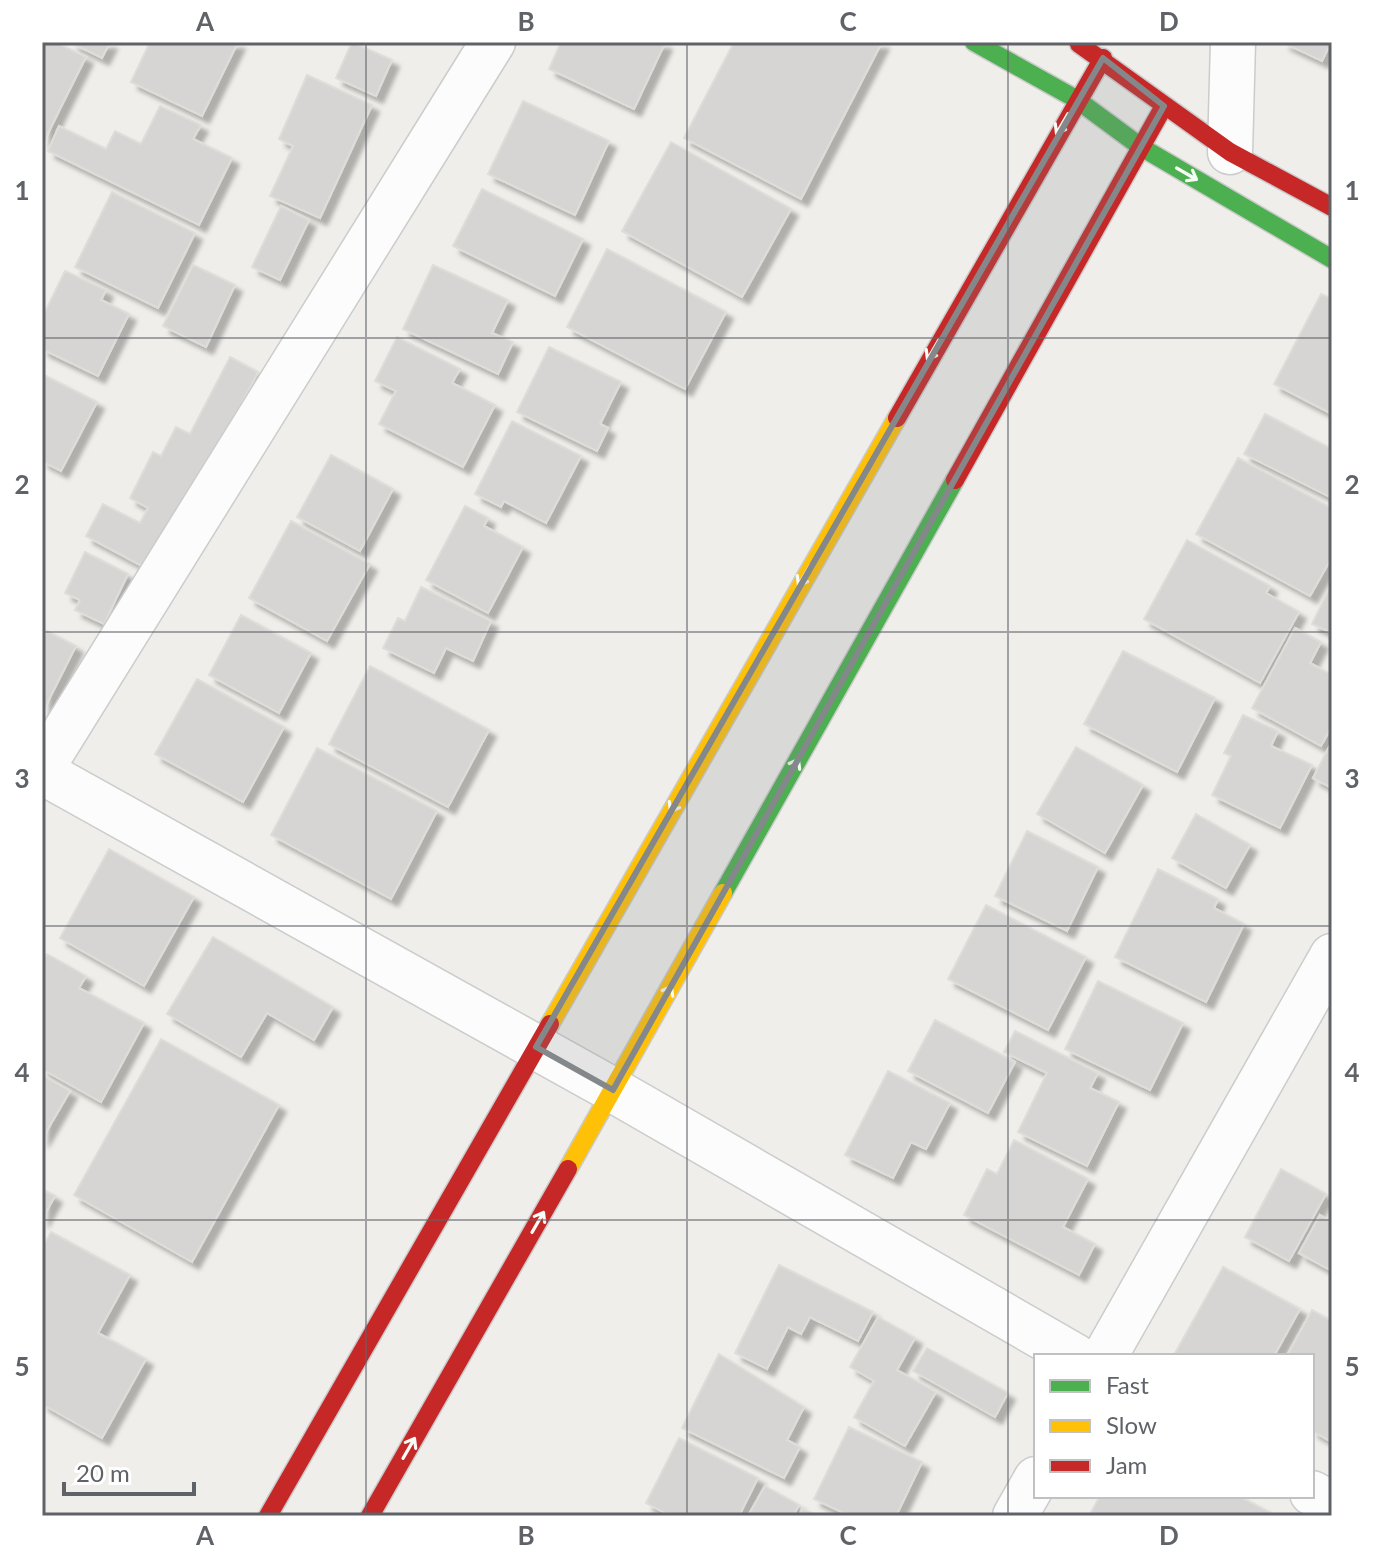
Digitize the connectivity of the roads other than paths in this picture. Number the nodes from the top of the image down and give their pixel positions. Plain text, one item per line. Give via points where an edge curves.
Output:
1 (493, 42) edge
2 (974, 42) edge
3 (1077, 42) edge
4 (1233, 42) edge
5 (1103, 58) junction
6 (1076, 99) junction
7 (1164, 106) junction
8 (1141, 147) junction
9 (1230, 152) junction
10 (1332, 207) edge
11 (1332, 259) edge
12 (42, 770) edge
13 (1332, 956) edge
14 (536, 1047) junction
15 (613, 1090) junction
16 (1072, 1354) edge
17 (1106, 1354) edge
18 (1034, 1483) edge
19 (1314, 1494) edge
20 (1332, 1504) edge
21 (268, 1516) edge
22 (370, 1516) edge
23 (1015, 1516) edge

1 - 12 street
2 - 6 main road
3 - 5 main road
4 - 9 street
5 - 6 main road
5 - 7 main road
6 - 8 main road
6 -> 14 main road
7 - 8 main road
7 - 9 main road
8 -> 11 main road
15 -> 8 main road
9 - 10 main road
12 - 14 street
13 - 17 street
14 - 15 street
14 - 21 main road
15 - 16 street
22 -> 15 main road
18 - 23 street
19 - 20 street

